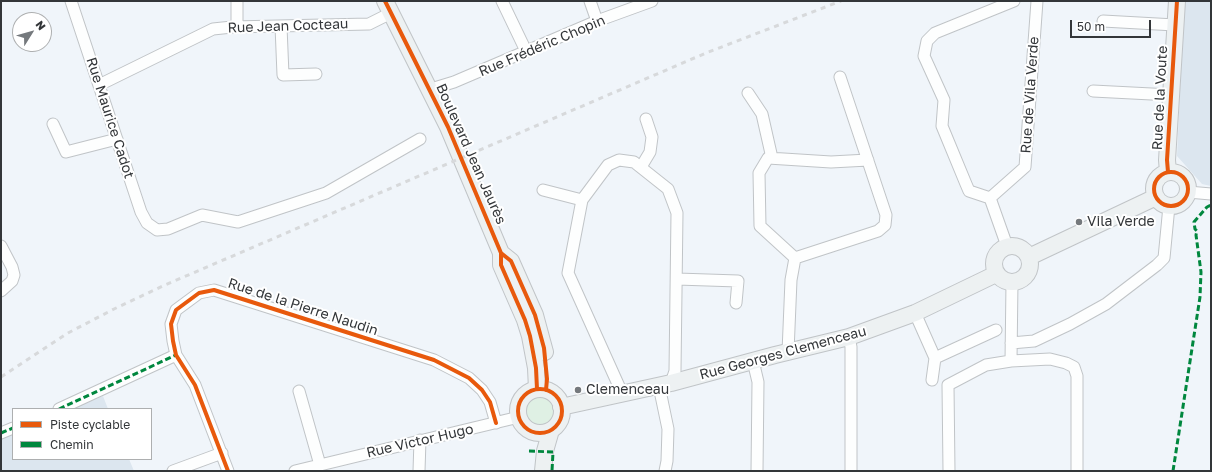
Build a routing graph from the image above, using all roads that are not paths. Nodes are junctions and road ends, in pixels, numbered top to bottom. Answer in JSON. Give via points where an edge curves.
{"nodes":[{"id":1,"x":71,"y":1,"type":"edge"},
{"id":2,"x":237,"y":1,"type":"edge"},
{"id":3,"x":502,"y":1,"type":"edge"},
{"id":4,"x":590,"y":1,"type":"edge"},
{"id":5,"x":652,"y":1,"type":"edge"},
{"id":6,"x":1014,"y":1,"type":"edge"},
{"id":7,"x":1037,"y":1,"type":"edge"},
{"id":8,"x":1176,"y":1,"type":"edge"},
{"id":9,"x":388,"y":7,"type":"edge"},
{"id":10,"x":597,"y":21,"type":"junction"},
{"id":11,"x":1103,"y":21,"type":"dead end"},
{"id":12,"x":281,"y":26,"type":"junction"},
{"id":13,"x":1175,"y":26,"type":"junction"},
{"id":14,"x":238,"y":27,"type":"junction"},
{"id":15,"x":526,"y":51,"type":"junction"},
{"id":16,"x":316,"y":74,"type":"dead end"},
{"id":17,"x":840,"y":77,"type":"dead end"},
{"id":18,"x":99,"y":85,"type":"junction"},
{"id":19,"x":431,"y":89,"type":"junction"},
{"id":20,"x":1093,"y":91,"type":"dead end"},
{"id":21,"x":748,"y":93,"type":"dead end"},
{"id":22,"x":1171,"y":95,"type":"junction"},
{"id":23,"x":646,"y":119,"type":"dead end"},
{"id":24,"x":53,"y":124,"type":"dead end"},
{"id":25,"x":117,"y":139,"type":"junction"},
{"id":26,"x":420,"y":139,"type":"dead end"},
{"id":27,"x":772,"y":158,"type":"junction"},
{"id":28,"x":868,"y":160,"type":"junction"},
{"id":29,"x":641,"y":167,"type":"junction"},
{"id":30,"x":1168,"y":172,"type":"junction"},
{"id":31,"x":543,"y":190,"type":"dead end"},
{"id":32,"x":1188,"y":192,"type":"junction"},
{"id":33,"x":1211,"y":194,"type":"edge"},
{"id":34,"x":1156,"y":197,"type":"junction"},
{"id":35,"x":990,"y":198,"type":"junction"},
{"id":36,"x":582,"y":200,"type":"junction"},
{"id":37,"x":1169,"y":206,"type":"junction"},
{"id":38,"x":1,"y":246,"type":"edge"},
{"id":39,"x":1007,"y":246,"type":"junction"},
{"id":40,"x":1029,"y":257,"type":"junction"},
{"id":41,"x":795,"y":258,"type":"junction"},
{"id":42,"x":996,"y":274,"type":"junction"},
{"id":43,"x":677,"y":279,"type":"junction"},
{"id":44,"x":1012,"y":282,"type":"junction"},
{"id":45,"x":1,"y":291,"type":"edge"},
{"id":46,"x":736,"y":304,"type":"dead end"},
{"id":47,"x":915,"y":313,"type":"junction"},
{"id":48,"x":996,"y":330,"type":"dead end"},
{"id":49,"x":849,"y":337,"type":"junction"},
{"id":50,"x":1011,"y":343,"type":"junction"},
{"id":51,"x":788,"y":352,"type":"junction"},
{"id":52,"x":176,"y":355,"type":"junction"},
{"id":53,"x":935,"y":358,"type":"junction"},
{"id":54,"x":1011,"y":360,"type":"junction"},
{"id":55,"x":753,"y":361,"type":"junction"},
{"id":56,"x":932,"y":380,"type":"dead end"},
{"id":57,"x":665,"y":385,"type":"junction"},
{"id":58,"x":541,"y":389,"type":"junction"},
{"id":59,"x":299,"y":391,"type":"dead end"},
{"id":60,"x":622,"y":393,"type":"junction"},
{"id":61,"x":561,"y":407,"type":"junction"},
{"id":62,"x":61,"y":408,"type":"edge"},
{"id":63,"x":519,"y":417,"type":"junction"},
{"id":64,"x":496,"y":424,"type":"junction"},
{"id":65,"x":12,"y":428,"type":"edge"},
{"id":66,"x":550,"y":430,"type":"junction"},
{"id":67,"x":532,"y":431,"type":"junction"},
{"id":68,"x":1,"y":433,"type":"edge"},
{"id":69,"x":420,"y":440,"type":"junction"},
{"id":70,"x":222,"y":453,"type":"junction"},
{"id":71,"x":320,"y":465,"type":"junction"},
{"id":72,"x":173,"y":471,"type":"edge"},
{"id":73,"x":228,"y":471,"type":"edge"},
{"id":74,"x":295,"y":471,"type":"edge"},
{"id":75,"x":419,"y":471,"type":"edge"},
{"id":76,"x":538,"y":471,"type":"edge"},
{"id":77,"x":543,"y":471,"type":"edge"},
{"id":78,"x":664,"y":471,"type":"edge"},
{"id":79,"x":757,"y":471,"type":"edge"},
{"id":80,"x":851,"y":471,"type":"edge"},
{"id":81,"x":948,"y":471,"type":"edge"},
{"id":82,"x":1077,"y":471,"type":"edge"}],
"edges":[{"from":1,"to":18,"type":"street","name":"Rue Maurice Cadot"},
{"from":2,"to":14,"type":"street"},
{"from":3,"to":15,"type":"street"},
{"from":4,"to":10,"type":"street"},
{"from":5,"to":10,"type":"street","name":"Rue Frédéric Chopin"},
{"from":6,"to":35,"type":"street","via":[[935,33],[927,41],[924,56],[944,100],[942,126],[969,191]]},
{"from":7,"to":35,"type":"street","name":"Rue de Vila Verde","via":[[1025,167]]},
{"from":8,"to":13,"type":"street","name":"Rue de la Voute"},
{"from":9,"to":12,"type":"street","name":"Rue Jean Cocteau","via":[[370,24]]},
{"from":9,"to":19,"type":"street","name":"Boulevard Jean Jaurès"},
{"from":10,"to":15,"type":"street","name":"Rue Frédéric Chopin"},
{"from":11,"to":13,"type":"street","name":"Rue de la Voute"},
{"from":12,"to":14,"type":"street","name":"Rue Jean Cocteau"},
{"from":12,"to":16,"type":"street","via":[[283,75]]},
{"from":13,"to":22,"type":"street","name":"Rue de la Voute"},
{"from":14,"to":18,"type":"street","name":"Rue Jean Cocteau","via":[[213,29]]},
{"from":15,"to":19,"type":"street","name":"Rue Frédéric Chopin","via":[[454,82]]},
{"from":17,"to":28,"type":"street"},
{"from":18,"to":25,"type":"street","name":"Rue Maurice Cadot"},
{"from":19,"to":58,"type":"street","name":"Boulevard Jean Jaurès","via":[[502,253],[501,265],[525,320]]},
{"from":20,"to":22,"type":"street","name":"Rue de la Voute"},
{"from":21,"to":27,"type":"street","via":[[762,114]]},
{"from":22,"to":30,"type":"street","name":"Rue de la Voute"},
{"from":23,"to":29,"type":"street","via":[[652,137],[650,152]]},
{"from":24,"to":25,"type":"street","via":[[66,152]]},
{"from":25,"to":26,"type":"street","name":"Rue Maurice Cadot","via":[[141,212],[147,223],[157,230],[168,229],[202,215],[238,222],[326,193]]},
{"from":27,"to":28,"type":"street","via":[[831,162]]},
{"from":27,"to":41,"type":"street","via":[[768,158],[759,173],[760,226]]},
{"from":28,"to":41,"type":"street","via":[[886,215],[885,225],[878,231]]},
{"from":29,"to":36,"type":"street","via":[[634,162],[619,160],[608,165]]},
{"from":29,"to":43,"type":"street","via":[[668,189],[673,198],[677,213]]},
{"from":30,"to":32,"type":"street","via":[[1183,177]]},
{"from":30,"to":34,"type":"street","via":[[1155,182]]},
{"from":31,"to":36,"type":"street"},
{"from":32,"to":33,"type":"street"},
{"from":32,"to":37,"type":"street","via":[[1183,202]]},
{"from":34,"to":37,"type":"street"},
{"from":34,"to":40,"type":"street"},
{"from":35,"to":39,"type":"street"},
{"from":36,"to":60,"type":"street","via":[[568,272]]},
{"from":37,"to":50,"type":"street","via":[[1164,258],[1157,266],[1106,304],[1070,324],[1034,341]]},
{"from":38,"to":45,"type":"street","via":[[14,275],[12,281]]},
{"from":39,"to":40,"type":"street","via":[[1022,248]]},
{"from":39,"to":42,"type":"street","via":[[996,253],[993,267]]},
{"from":40,"to":44,"type":"street","via":[[1030,266],[1024,278]]},
{"from":41,"to":51,"type":"street","via":[[791,280]]},
{"from":42,"to":44,"type":"street","via":[[1002,280]]},
{"from":42,"to":47,"type":"street","name":"Rue Georges Clemenceau"},
{"from":43,"to":46,"type":"street","via":[[738,281]]},
{"from":43,"to":57,"type":"street","via":[[675,371]]},
{"from":44,"to":50,"type":"street"},
{"from":47,"to":49,"type":"street","name":"Rue Georges Clemenceau"},
{"from":47,"to":53,"type":"street"},
{"from":48,"to":53,"type":"street"},
{"from":49,"to":51,"type":"street","name":"Rue Georges Clemenceau"},
{"from":49,"to":80,"type":"street"},
{"from":50,"to":54,"type":"street"},
{"from":51,"to":55,"type":"street","name":"Rue Georges Clemenceau"},
{"from":52,"to":62,"type":"street"},
{"from":52,"to":64,"type":"street","name":"Rue de la Pierre Naudin","via":[[171,324],[176,310],[199,293],[214,290],[434,360],[469,378],[482,390],[490,402]]},
{"from":52,"to":70,"type":"street","name":"Rue de la Pierre Naudin","via":[[195,385]]},
{"from":53,"to":56,"type":"street"},
{"from":54,"to":81,"type":"street","via":[[986,365],[948,385]]},
{"from":54,"to":82,"type":"street","via":[[1050,359],[1074,367],[1077,376]]},
{"from":55,"to":57,"type":"street","name":"Rue Georges Clemenceau"},
{"from":55,"to":79,"type":"street","via":[[758,382]]},
{"from":57,"to":60,"type":"street","name":"Rue Georges Clemenceau"},
{"from":57,"to":78,"type":"street","via":[[668,429],[667,461]]},
{"from":58,"to":61,"type":"street","via":[[553,394]]},
{"from":58,"to":63,"type":"street","via":[[528,392],[521,399]]},
{"from":59,"to":71,"type":"street"},
{"from":60,"to":61,"type":"street","name":"Rue Georges Clemenceau"},
{"from":61,"to":66,"type":"street","via":[[560,420]]},
{"from":63,"to":64,"type":"street","name":"Rue Victor Hugo"},
{"from":63,"to":67,"type":"street"},
{"from":64,"to":69,"type":"street","name":"Rue Victor Hugo"},
{"from":65,"to":68,"type":"street"},
{"from":66,"to":67,"type":"street"},
{"from":66,"to":77,"type":"street"},
{"from":67,"to":76,"type":"street"},
{"from":69,"to":71,"type":"street","name":"Rue Victor Hugo"},
{"from":69,"to":75,"type":"street"},
{"from":70,"to":72,"type":"street"},
{"from":70,"to":73,"type":"street","name":"Rue de la Pierre Naudin"},
{"from":71,"to":74,"type":"street","name":"Rue Victor Hugo"}]}
